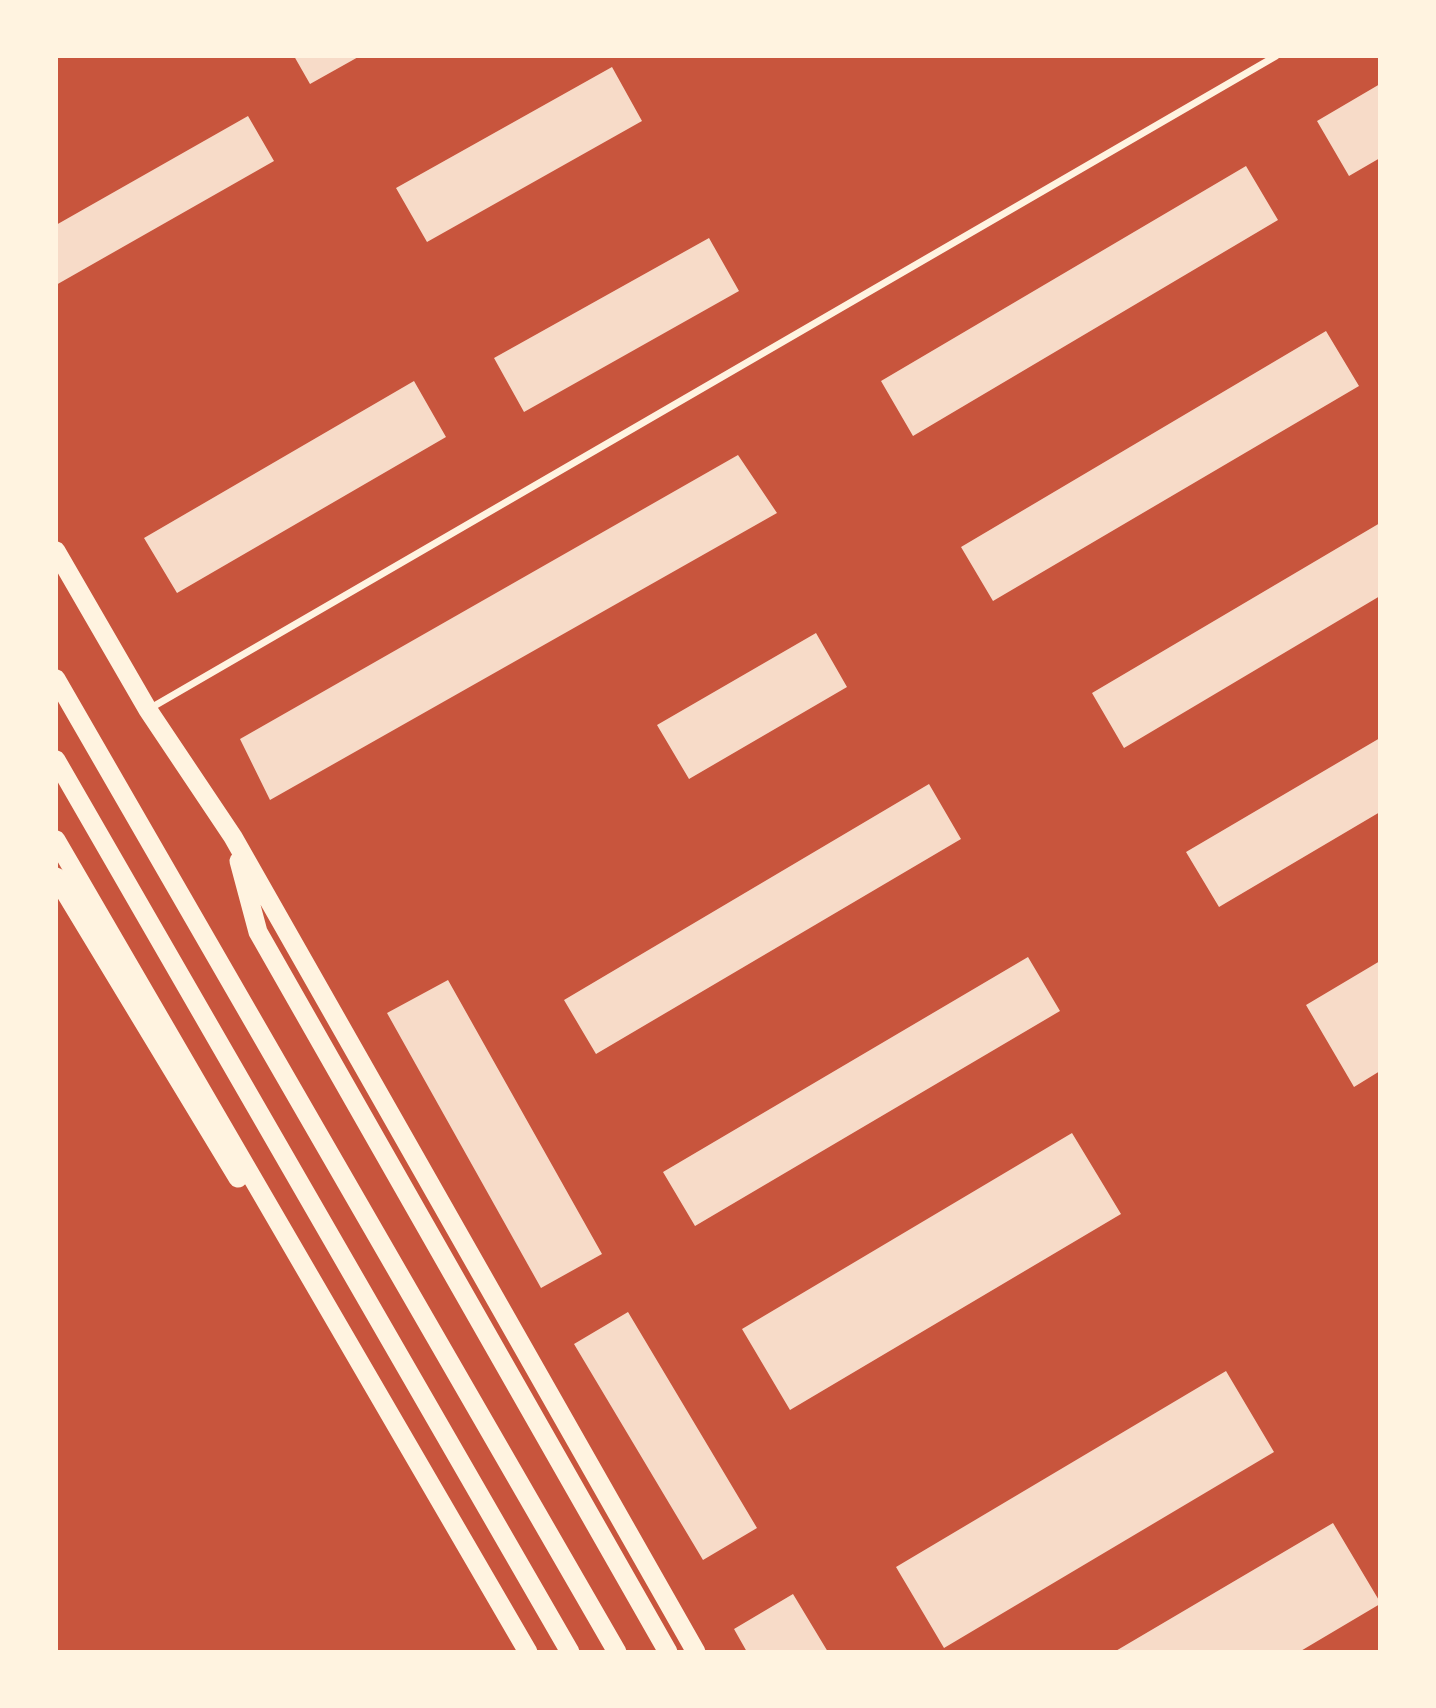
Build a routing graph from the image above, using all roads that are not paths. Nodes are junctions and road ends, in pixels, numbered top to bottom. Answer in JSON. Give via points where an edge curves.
{"nodes":[{"id":1,"x":1276,"y":56,"type":"edge"},
{"id":2,"x":56,"y":551,"type":"edge"},
{"id":3,"x":56,"y":679,"type":"edge"},
{"id":4,"x":148,"y":709,"type":"junction"},
{"id":5,"x":56,"y":760,"type":"edge"},
{"id":6,"x":233,"y":837,"type":"junction"},
{"id":7,"x":56,"y":840,"type":"edge"},
{"id":8,"x":56,"y":877,"type":"edge"},
{"id":9,"x":526,"y":1652,"type":"edge"},
{"id":10,"x":570,"y":1652,"type":"edge"},
{"id":11,"x":617,"y":1652,"type":"edge"},
{"id":12,"x":668,"y":1652,"type":"edge"},
{"id":13,"x":696,"y":1652,"type":"edge"}],
"edges":[{"from":1,"to":4,"type":"street"},
{"from":2,"to":4,"type":"highway"},
{"from":3,"to":11,"type":"highway"},
{"from":4,"to":6,"type":"highway"},
{"from":5,"to":10,"type":"highway"},
{"from":6,"to":12,"type":"highway","via":[[258,932]]},
{"from":6,"to":13,"type":"highway"},
{"from":7,"to":9,"type":"highway"},
{"from":8,"to":9,"type":"highway"}]}
